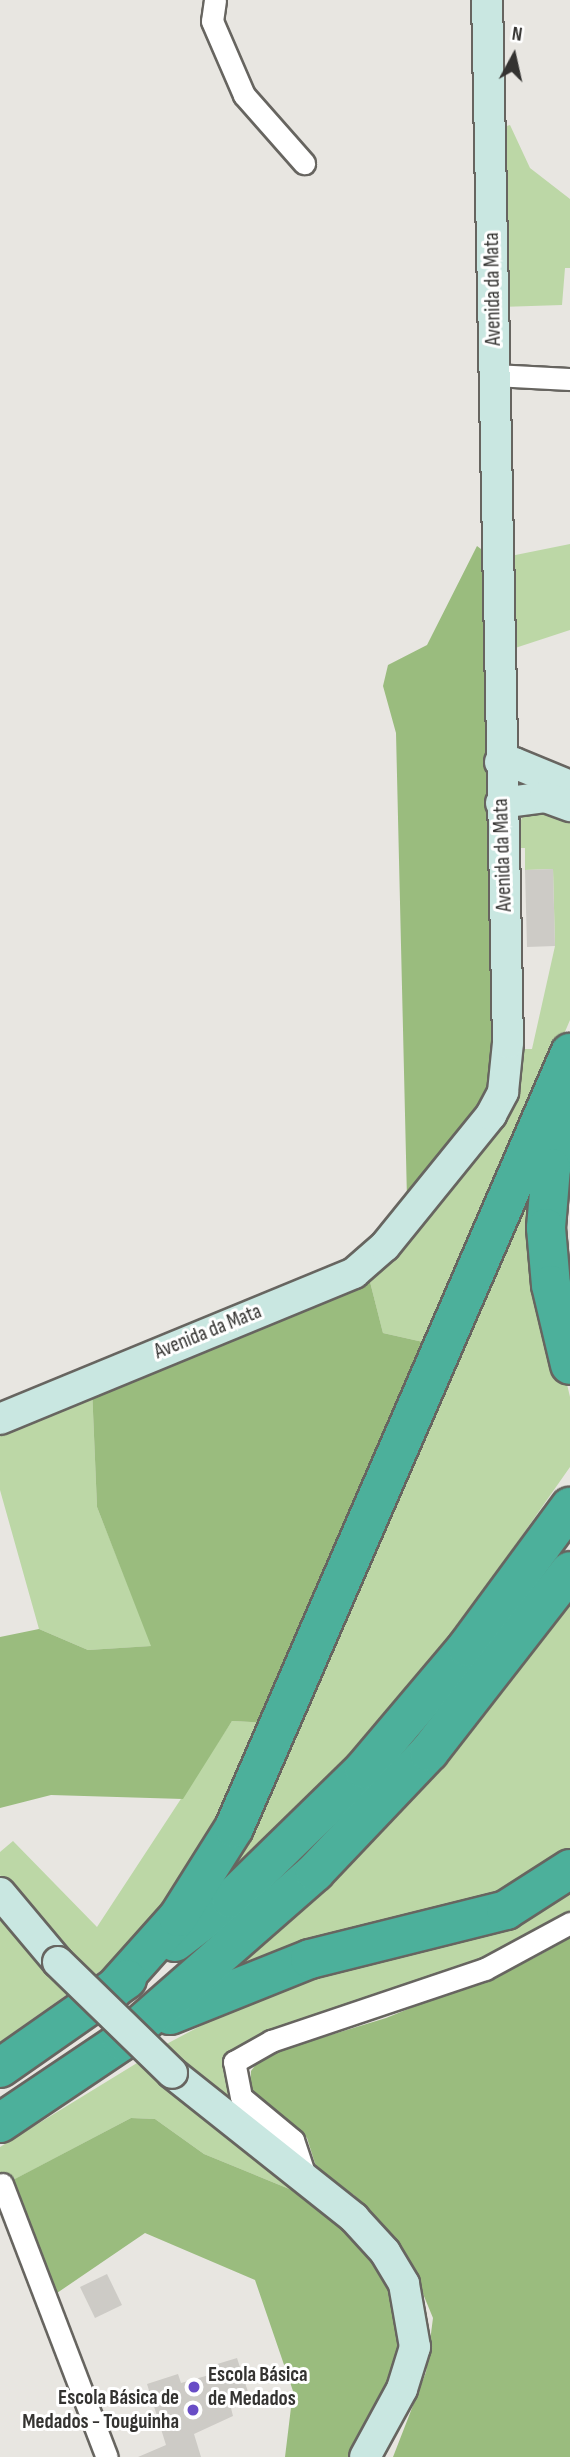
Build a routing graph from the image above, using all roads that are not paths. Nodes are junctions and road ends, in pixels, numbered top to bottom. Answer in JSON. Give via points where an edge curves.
{"nodes":[{"id":1,"x":215,"y":0,"type":"edge"},
{"id":2,"x":487,"y":0,"type":"edge"},
{"id":3,"x":304,"y":163,"type":"dead end"},
{"id":4,"x":495,"y":375,"type":"junction"},
{"id":5,"x":570,"y":379,"type":"edge"},
{"id":6,"x":500,"y":762,"type":"junction"},
{"id":7,"x":570,"y":786,"type":"edge"},
{"id":8,"x":501,"y":803,"type":"junction"},
{"id":9,"x":570,"y":806,"type":"edge"},
{"id":10,"x":570,"y":1053,"type":"edge"},
{"id":11,"x":570,"y":1103,"type":"edge"},
{"id":12,"x":570,"y":1365,"type":"edge"},
{"id":13,"x":0,"y":1419,"type":"edge"},
{"id":14,"x":570,"y":1507,"type":"edge"},
{"id":15,"x":570,"y":1571,"type":"edge"},
{"id":16,"x":570,"y":1869,"type":"edge"},
{"id":17,"x":0,"y":1893,"type":"edge"},
{"id":18,"x":570,"y":1923,"type":"edge"},
{"id":19,"x":112,"y":1991,"type":"junction"},
{"id":20,"x":122,"y":2041,"type":"junction"},
{"id":21,"x":0,"y":2068,"type":"edge"},
{"id":22,"x":0,"y":2123,"type":"edge"},
{"id":23,"x":2,"y":2184,"type":"dead end"},
{"id":24,"x":307,"y":2185,"type":"junction"},
{"id":25,"x":107,"y":2457,"type":"edge"},
{"id":26,"x":365,"y":2457,"type":"edge"}],
"edges":[{"from":1,"to":3,"type":"street","via":[[212,21],[244,95]]},
{"from":2,"to":4,"type":"street","name":"Avenida da Mata"},
{"from":4,"to":5,"type":"street"},
{"from":4,"to":6,"type":"street","name":"Avenida da Mata"},
{"from":6,"to":7,"type":"street","via":[[514,763]]},
{"from":6,"to":8,"type":"street","name":"Avenida da Mata"},
{"from":8,"to":9,"type":"street","via":[[545,797]]},
{"from":8,"to":13,"type":"street","name":"Avenida da Mata","via":[[508,1043],[503,1092],[492,1115],[384,1246],[354,1273]]},
{"from":10,"to":19,"type":"highway","via":[[234,1828],[178,1917]]},
{"from":11,"to":12,"type":"highway","via":[[551,1168],[546,1228],[551,1285]]},
{"from":14,"to":19,"type":"highway","via":[[467,1647],[364,1769],[231,1899]]},
{"from":15,"to":20,"type":"highway","via":[[429,1752],[356,1830],[217,1961]]},
{"from":16,"to":20,"type":"highway","via":[[506,1910],[282,1968],[189,2006]]},
{"from":17,"to":24,"type":"street","bridge":true,"via":[[58,1962],[172,2073]]},
{"from":18,"to":24,"type":"street","via":[[485,1969],[271,2040],[234,2062],[241,2097],[293,2140]]},
{"from":19,"to":21,"type":"highway"},
{"from":20,"to":22,"type":"highway"},
{"from":23,"to":25,"type":"street"},
{"from":24,"to":26,"type":"street","via":[[354,2218],[385,2252],[404,2284],[413,2313],[415,2347],[402,2389]]}]}
